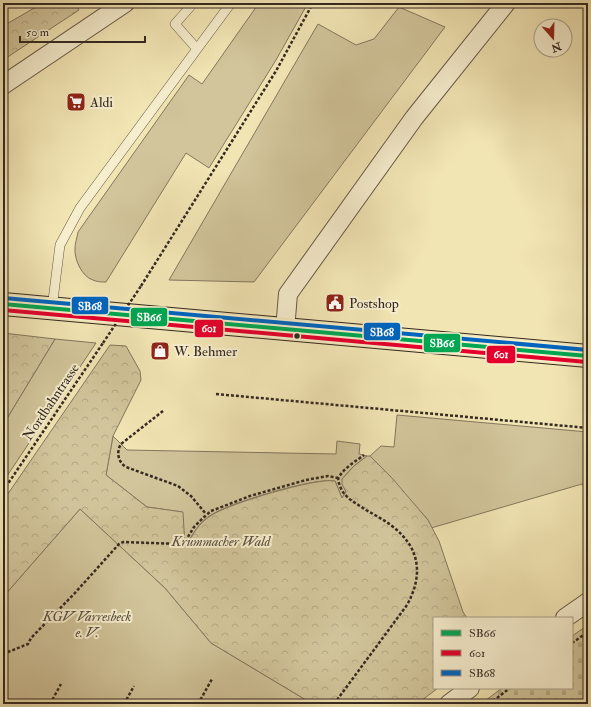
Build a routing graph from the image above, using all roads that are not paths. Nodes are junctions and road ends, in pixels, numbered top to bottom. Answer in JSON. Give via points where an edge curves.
{"nodes":[{"id":1,"x":125,"y":3,"type":"edge"},
{"id":2,"x":231,"y":3,"type":"edge"},
{"id":3,"x":506,"y":3,"type":"edge"},
{"id":4,"x":190,"y":4,"type":"edge"},
{"id":5,"x":197,"y":49,"type":"junction"},
{"id":6,"x":3,"y":85,"type":"edge"},
{"id":7,"x":5,"y":308,"type":"edge"},
{"id":8,"x":52,"y":308,"type":"junction"},
{"id":9,"x":285,"y":330,"type":"junction"},
{"id":10,"x":588,"y":356,"type":"edge"},
{"id":11,"x":588,"y":602,"type":"edge"},
{"id":12,"x":566,"y":617,"type":"edge"},
{"id":13,"x":469,"y":689,"type":"edge"},
{"id":14,"x":449,"y":704,"type":"edge"}],
"edges":[{"from":1,"to":6,"type":"street"},
{"from":2,"to":5,"type":"lane"},
{"from":3,"to":9,"type":"street","via":[[414,118],[288,294]]},
{"from":4,"to":5,"type":"lane","via":[[175,24]]},
{"from":5,"to":8,"type":"lane","via":[[80,208],[60,245]]},
{"from":7,"to":8,"type":"main road"},
{"from":8,"to":9,"type":"main road"},
{"from":9,"to":10,"type":"main road"},
{"from":11,"to":12,"type":"street"},
{"from":13,"to":14,"type":"street"}]}
